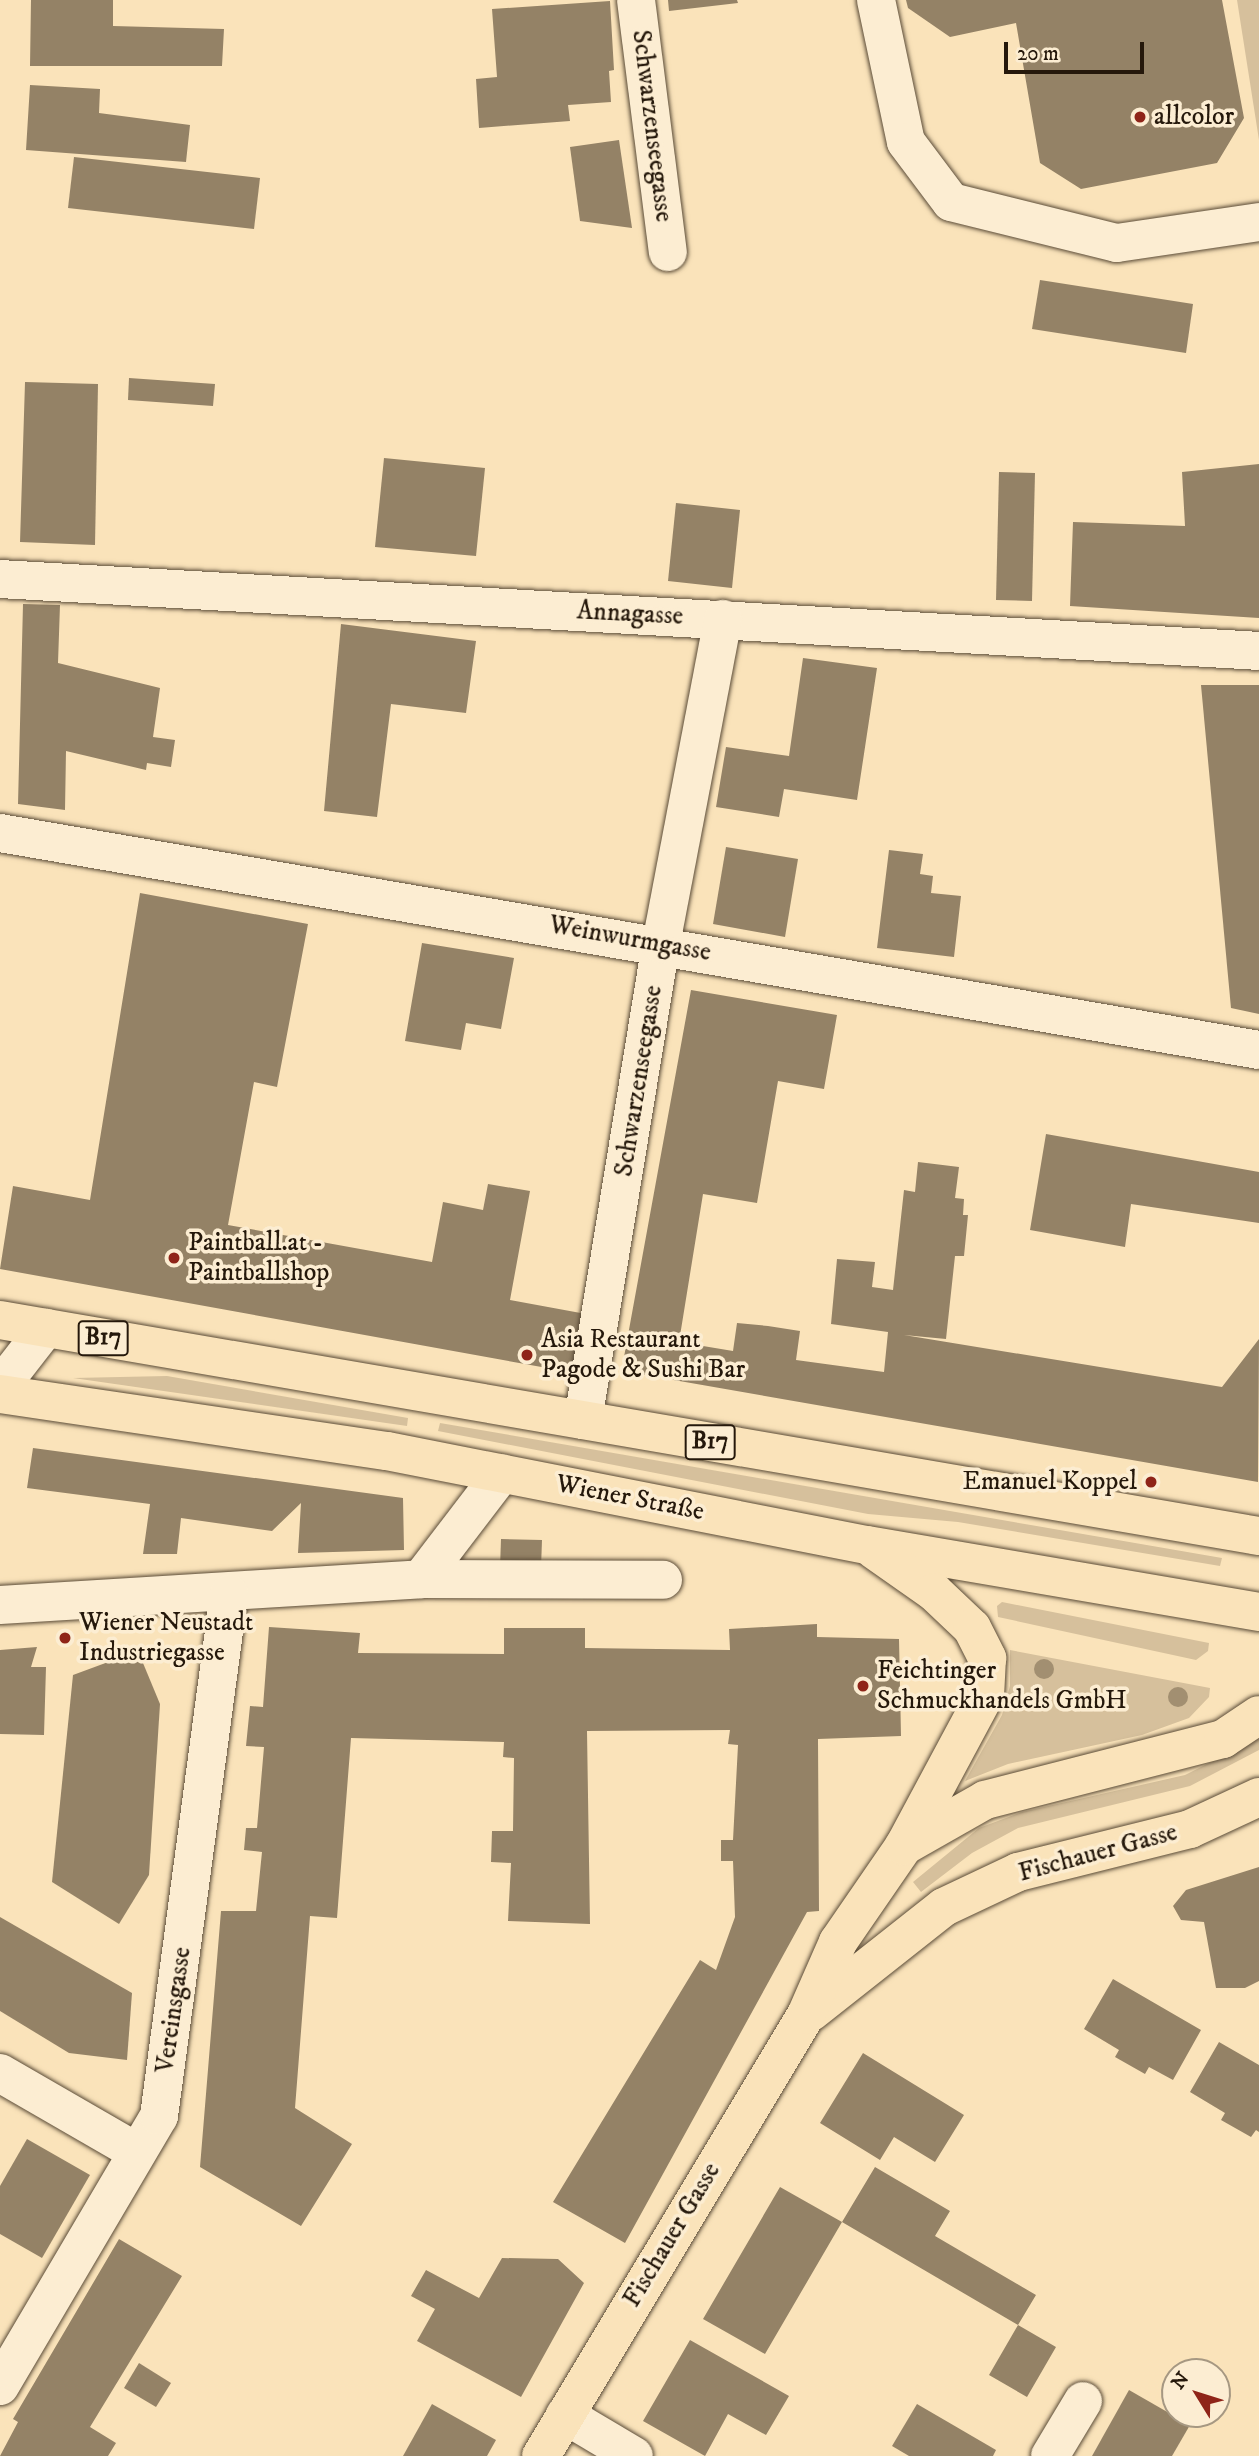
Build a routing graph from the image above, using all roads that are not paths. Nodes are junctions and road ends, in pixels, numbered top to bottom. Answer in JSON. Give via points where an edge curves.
{"nodes":[{"id":1,"x":636,"y":0,"type":"edge"},
{"id":2,"x":876,"y":0,"type":"edge"},
{"id":3,"x":1259,"y":222,"type":"edge"},
{"id":4,"x":667,"y":252,"type":"dead end"},
{"id":5,"x":0,"y":579,"type":"edge"},
{"id":6,"x":723,"y":619,"type":"junction"},
{"id":7,"x":1259,"y":651,"type":"edge"},
{"id":8,"x":0,"y":833,"type":"edge"},
{"id":9,"x":661,"y":944,"type":"junction"},
{"id":10,"x":1259,"y":1050,"type":"edge"},
{"id":11,"x":0,"y":1320,"type":"edge"},
{"id":12,"x":46,"y":1328,"type":"junction"},
{"id":13,"x":0,"y":1387,"type":"edge"},
{"id":14,"x":0,"y":1394,"type":"edge"},
{"id":15,"x":583,"y":1420,"type":"junction"},
{"id":16,"x":502,"y":1473,"type":"junction"},
{"id":17,"x":1259,"y":1536,"type":"edge"},
{"id":18,"x":867,"y":1545,"type":"junction"},
{"id":19,"x":421,"y":1579,"type":"junction"},
{"id":20,"x":663,"y":1580,"type":"dead end"},
{"id":21,"x":229,"y":1594,"type":"junction"},
{"id":22,"x":0,"y":1605,"type":"edge"},
{"id":23,"x":1259,"y":1612,"type":"edge"},
{"id":24,"x":1259,"y":1715,"type":"edge"},
{"id":25,"x":1259,"y":1797,"type":"edge"},
{"id":26,"x":904,"y":1846,"type":"junction"},
{"id":27,"x":806,"y":2015,"type":"junction"},
{"id":28,"x":0,"y":2073,"type":"edge"},
{"id":29,"x":137,"y":2152,"type":"junction"},
{"id":30,"x":0,"y":2386,"type":"edge"},
{"id":31,"x":1083,"y":2402,"type":"dead end"},
{"id":32,"x":565,"y":2415,"type":"junction"},
{"id":33,"x":541,"y":2456,"type":"edge"},
{"id":34,"x":634,"y":2456,"type":"edge"},
{"id":35,"x":1050,"y":2456,"type":"edge"}],
"edges":[{"from":1,"to":4,"type":"street","name":"Schwarzenseegasse"},
{"from":2,"to":3,"type":"street","via":[[906,142],[951,202],[1117,243]]},
{"from":5,"to":6,"type":"street","name":"Annagasse"},
{"from":6,"to":7,"type":"street","name":"Annagasse"},
{"from":6,"to":9,"type":"street","name":"Schwarzenseegasse"},
{"from":8,"to":9,"type":"street","name":"Weinwurmgasse"},
{"from":9,"to":10,"type":"street","name":"Weinwurmgasse"},
{"from":9,"to":15,"type":"street","name":"Schwarzenseegasse"},
{"from":11,"to":12,"type":"main road","number":"B17"},
{"from":12,"to":13,"type":"street"},
{"from":12,"to":15,"type":"main road","number":"B17"},
{"from":14,"to":16,"type":"main road","name":"Wiener Straße"},
{"from":15,"to":17,"type":"main road","number":"B17"},
{"from":16,"to":18,"type":"main road","name":"Wiener Straße"},
{"from":16,"to":19,"type":"street"},
{"from":18,"to":23,"type":"main road","name":"Wiener Straße"},
{"from":18,"to":26,"type":"main road","name":"Fischauer Gasse","via":[[934,1592],[972,1628],[987,1658],[985,1695]]},
{"from":19,"to":20,"type":"street"},
{"from":19,"to":21,"type":"street"},
{"from":21,"to":22,"type":"street"},
{"from":21,"to":29,"type":"street","name":"Vereinsgasse","via":[[159,2116]]},
{"from":24,"to":26,"type":"main road","name":"Fischauer Gasse","via":[[1223,1739],[985,1800]]},
{"from":25,"to":27,"type":"main road","name":"Fischauer Gasse","via":[[1189,1829],[1018,1872],[944,1907]]},
{"from":26,"to":27,"type":"main road","name":"Fischauer Gasse","via":[[838,1942]]},
{"from":27,"to":32,"type":"main road","name":"Fischauer Gasse"},
{"from":28,"to":29,"type":"street"},
{"from":29,"to":30,"type":"street","name":"Vereinsgasse"},
{"from":31,"to":35,"type":"street"},
{"from":32,"to":33,"type":"main road","name":"Fischauer Gasse"},
{"from":32,"to":34,"type":"street"}]}
